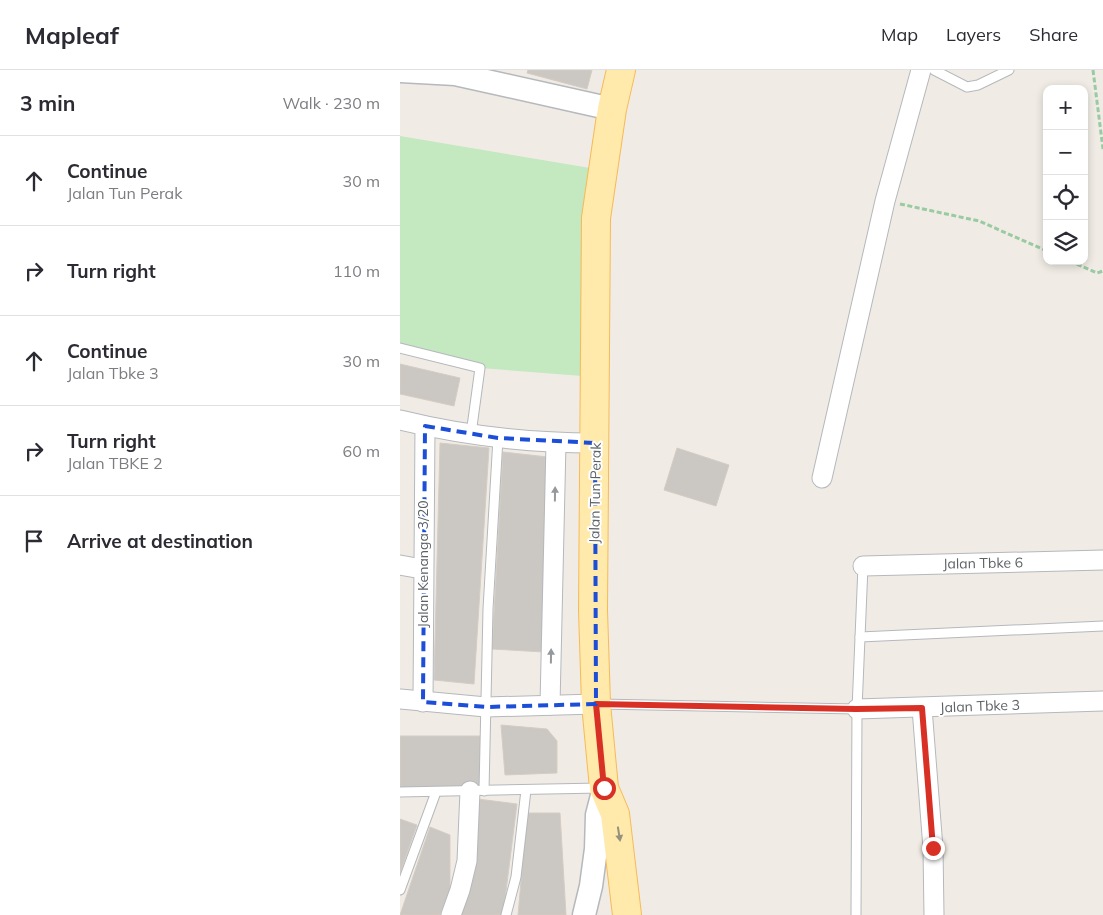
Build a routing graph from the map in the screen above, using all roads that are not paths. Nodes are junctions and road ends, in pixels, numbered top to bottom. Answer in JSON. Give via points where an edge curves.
{"nodes":[{"id":1,"x":621,"y":70,"type":"edge"},
{"id":2,"x":921,"y":70,"type":"edge"},
{"id":3,"x":934,"y":70,"type":"edge"},
{"id":4,"x":1009,"y":70,"type":"edge"},
{"id":5,"x":400,"y":71,"type":"edge"},
{"id":6,"x":455,"y":72,"type":"edge"},
{"id":7,"x":612,"y":109,"type":"junction"},
{"id":8,"x":400,"y":348,"type":"edge"},
{"id":9,"x":400,"y":420,"type":"edge"},
{"id":10,"x":425,"y":426,"type":"junction"},
{"id":11,"x":471,"y":435,"type":"junction"},
{"id":12,"x":498,"y":438,"type":"junction"},
{"id":13,"x":556,"y":443,"type":"junction"},
{"id":14,"x":595,"y":443,"type":"junction"},
{"id":15,"x":822,"y":478,"type":"dead end"},
{"id":16,"x":1103,"y":560,"type":"edge"},
{"id":17,"x":400,"y":565,"type":"edge"},
{"id":18,"x":863,"y":566,"type":"joint"},
{"id":19,"x":422,"y":569,"type":"junction"},
{"id":20,"x":1103,"y":626,"type":"edge"},
{"id":21,"x":860,"y":636,"type":"junction"},
{"id":22,"x":400,"y":699,"type":"edge"},
{"id":23,"x":423,"y":702,"type":"junction"},
{"id":24,"x":1103,"y":702,"type":"edge"},
{"id":25,"x":596,"y":704,"type":"junction"},
{"id":26,"x":550,"y":705,"type":"junction"},
{"id":27,"x":486,"y":707,"type":"junction"},
{"id":28,"x":922,"y":708,"type":"junction"},
{"id":29,"x":856,"y":709,"type":"junction"},
{"id":30,"x":604,"y":788,"type":"junction"},
{"id":31,"x":526,"y":790,"type":"junction"},
{"id":32,"x":477,"y":791,"type":"junction"},
{"id":33,"x":400,"y":792,"type":"edge"},
{"id":34,"x":436,"y":792,"type":"junction"},
{"id":35,"x":400,"y":890,"type":"edge"},
{"id":36,"x":630,"y":914,"type":"edge"},
{"id":37,"x":451,"y":915,"type":"edge"},
{"id":38,"x":506,"y":915,"type":"edge"},
{"id":39,"x":584,"y":915,"type":"edge"},
{"id":40,"x":856,"y":915,"type":"edge"},
{"id":41,"x":934,"y":915,"type":"edge"}],
"edges":[{"from":1,"to":7,"type":"main road","name":"Jalan Tun Perak"},
{"from":2,"to":15,"type":"street","via":[[885,201]]},
{"from":3,"to":4,"type":"lane","via":[[967,87]]},
{"from":5,"to":6,"type":"street"},
{"from":6,"to":7,"type":"street"},
{"from":7,"to":14,"type":"main road","name":"Jalan Tun Perak","via":[[596,218]]},
{"from":8,"to":11,"type":"lane","via":[[480,368]]},
{"from":9,"to":10,"type":"street"},
{"from":10,"to":11,"type":"street"},
{"from":10,"to":19,"type":"street","name":"Jalan Kenanga 3/20"},
{"from":11,"to":12,"type":"street"},
{"from":12,"to":13,"type":"street"},
{"from":12,"to":27,"type":"lane"},
{"from":13,"to":14,"type":"street"},
{"from":26,"to":13,"type":"street","one_way":true},
{"from":14,"to":25,"type":"main road","name":"Jalan Tun Perak","via":[[593,610]]},
{"from":16,"to":18,"type":"street","name":"Jalan Tbke 6"},
{"from":17,"to":19,"type":"street"},
{"from":18,"to":21,"type":"lane"},
{"from":19,"to":23,"type":"street","name":"Jalan Kenanga 3/20"},
{"from":20,"to":21,"type":"lane"},
{"from":21,"to":29,"type":"lane"},
{"from":22,"to":23,"type":"street"},
{"from":23,"to":27,"type":"street"},
{"from":24,"to":28,"type":"street","name":"Jalan Tbke 3"},
{"from":25,"to":26,"type":"street"},
{"from":25,"to":29,"type":"lane"},
{"from":25,"to":30,"type":"main road","name":"Jalan Tun Perak"},
{"from":26,"to":27,"type":"street"},
{"from":27,"to":32,"type":"lane"},
{"from":28,"to":29,"type":"street","name":"Jalan Tbke 3"},
{"from":28,"to":41,"type":"street","via":[[933,848]]},
{"from":29,"to":40,"type":"lane"},
{"from":30,"to":31,"type":"lane"},
{"from":30,"to":36,"type":"main road","name":"Jalan Tun Perak","one_way":true,"via":[[616,814]]},
{"from":30,"to":39,"type":"street","via":[[597,815],[596,849]]},
{"from":31,"to":32,"type":"lane"},
{"from":31,"to":38,"type":"lane","via":[[516,877]]},
{"from":32,"to":34,"type":"lane"},
{"from":32,"to":37,"type":"street","via":[[467,861]]},
{"from":33,"to":34,"type":"lane"},
{"from":34,"to":35,"type":"lane"}]}
